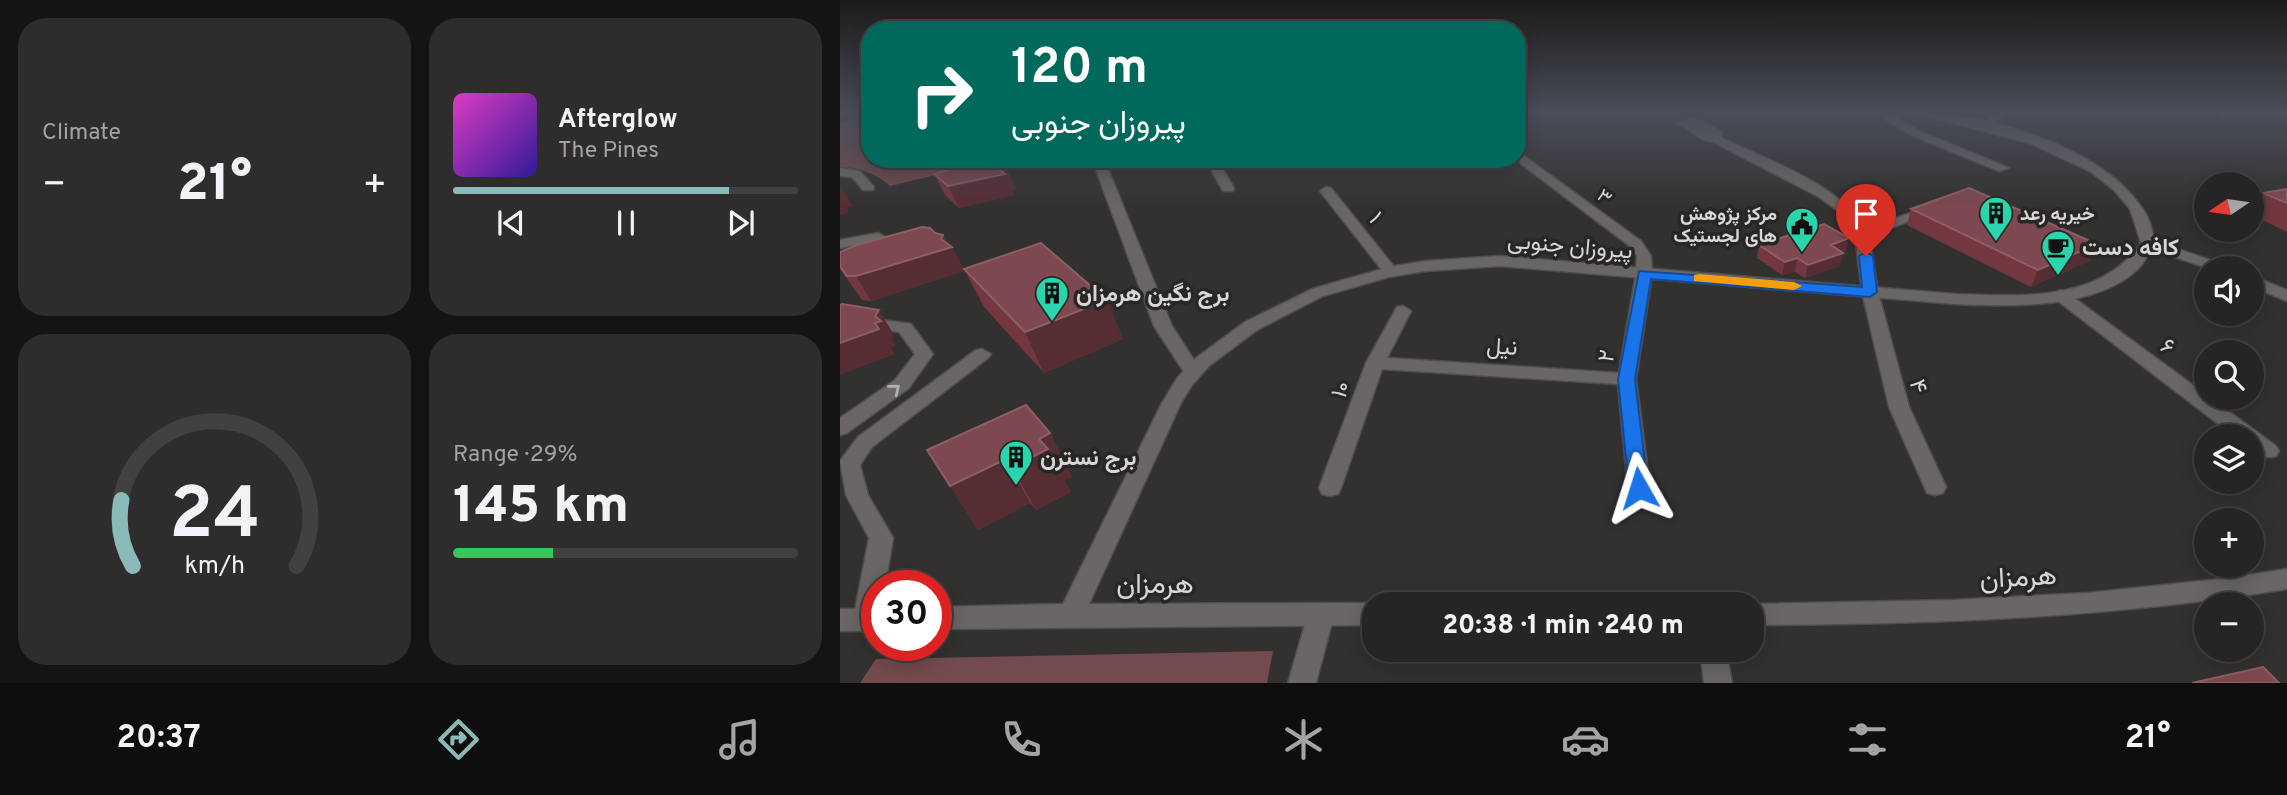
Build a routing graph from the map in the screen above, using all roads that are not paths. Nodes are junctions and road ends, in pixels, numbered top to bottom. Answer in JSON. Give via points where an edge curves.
{"nodes":[{"id":1,"x":1726,"y":144,"type":"edge"},
{"id":2,"x":1942,"y":144,"type":"edge"},
{"id":3,"x":2038,"y":144,"type":"edge"},
{"id":4,"x":1526,"y":162,"type":"edge"},
{"id":5,"x":1102,"y":168,"type":"edge"},
{"id":6,"x":1217,"y":168,"type":"edge"},
{"id":7,"x":2003,"y":168,"type":"dead end"},
{"id":8,"x":840,"y":172,"type":"edge"},
{"id":9,"x":868,"y":187,"type":"dead end"},
{"id":10,"x":1228,"y":188,"type":"dead end"},
{"id":11,"x":1326,"y":191,"type":"dead end"},
{"id":12,"x":1945,"y":205,"type":"edge"},
{"id":13,"x":1862,"y":234,"type":"junction"},
{"id":14,"x":878,"y":237,"type":"edge"},
{"id":15,"x":2148,"y":243,"type":"junction"},
{"id":16,"x":840,"y":244,"type":"edge"},
{"id":17,"x":2194,"y":259,"type":"edge"},
{"id":18,"x":1390,"y":271,"type":"junction"},
{"id":19,"x":1644,"y":274,"type":"junction"},
{"id":20,"x":2264,"y":286,"type":"edge"},
{"id":21,"x":1870,"y":292,"type":"junction"},
{"id":22,"x":2060,"y":295,"type":"junction"},
{"id":23,"x":2287,"y":296,"type":"edge"},
{"id":24,"x":1404,"y":311,"type":"dead end"},
{"id":25,"x":840,"y":326,"type":"edge"},
{"id":26,"x":982,"y":354,"type":"dead end"},
{"id":27,"x":1375,"y":363,"type":"junction"},
{"id":28,"x":1192,"y":372,"type":"junction"},
{"id":29,"x":1626,"y":379,"type":"junction"},
{"id":30,"x":2232,"y":424,"type":"edge"},
{"id":31,"x":840,"y":428,"type":"edge"},
{"id":32,"x":1330,"y":488,"type":"dead end"},
{"id":33,"x":1639,"y":488,"type":"dead end"},
{"id":34,"x":1935,"y":488,"type":"dead end"},
{"id":35,"x":877,"y":570,"type":"edge"},
{"id":36,"x":2287,"y":579,"type":"edge"},
{"id":37,"x":1321,"y":614,"type":"junction"},
{"id":38,"x":1362,"y":614,"type":"edge"},
{"id":39,"x":1764,"y":614,"type":"edge"},
{"id":40,"x":1072,"y":615,"type":"junction"},
{"id":41,"x":952,"y":618,"type":"edge"},
{"id":42,"x":840,"y":620,"type":"edge"},
{"id":43,"x":861,"y":620,"type":"edge"},
{"id":44,"x":1715,"y":662,"type":"edge"},
{"id":45,"x":1302,"y":683,"type":"edge"},
{"id":46,"x":1718,"y":683,"type":"edge"}],
"edges":[{"from":1,"to":13,"type":"street","via":[[1824,194],[1850,214]]},
{"from":2,"to":7,"type":"street"},
{"from":3,"to":15,"type":"street","via":[[2100,173],[2135,205]]},
{"from":4,"to":19,"type":"street","name":"۳","via":[[1636,244],[1644,256]]},
{"from":5,"to":28,"type":"street","via":[[1163,326]]},
{"from":6,"to":10,"type":"street"},
{"from":8,"to":9,"type":"street","via":[[856,174]]},
{"from":11,"to":18,"type":"street","name":"۱"},
{"from":12,"to":13,"type":"street"},
{"from":13,"to":21,"type":"street","name":"۴"},
{"from":14,"to":16,"type":"street"},
{"from":15,"to":17,"type":"street"},
{"from":15,"to":22,"type":"street","name":"پیروزان جنوبی","via":[[2131,267],[2111,279]]},
{"from":18,"to":19,"type":"street","name":"پیروزان جنوبی","via":[[1450,261],[1500,261]]},
{"from":18,"to":28,"type":"street","name":"پیروزان جنوبی","via":[[1294,302],[1245,328]]},
{"from":19,"to":21,"type":"street","name":"پیروزان جنوبی"},
{"from":19,"to":29,"type":"street","name":"۲"},
{"from":20,"to":23,"type":"street"},
{"from":21,"to":22,"type":"street","name":"پیروزان جنوبی","via":[[2000,301]]},
{"from":21,"to":34,"type":"street","name":"۴","via":[[1899,407]]},
{"from":22,"to":30,"type":"street","name":"۶"},
{"from":24,"to":27,"type":"street","name":"۱۰"},
{"from":31,"to":25,"type":"street","one_way":true,"via":[[902,384],[924,354],[905,328],[854,321]]},
{"from":26,"to":35,"type":"street","via":[[865,442],[849,464],[858,495],[881,538]]},
{"from":27,"to":29,"type":"street","name":"نیل"},
{"from":27,"to":32,"type":"street","name":"۱۰"},
{"from":28,"to":40,"type":"street","name":"پیروزان جنوبی","via":[[1164,419]]},
{"from":29,"to":33,"type":"street","name":"۲"},
{"from":36,"to":39,"type":"street","name":"هرمزان","via":[[2089,603],[1903,614]]},
{"from":37,"to":38,"type":"street","name":"هرمزان"},
{"from":37,"to":40,"type":"street","name":"هرمزان"},
{"from":37,"to":45,"type":"street"},
{"from":40,"to":41,"type":"street","name":"هرمزان"},
{"from":42,"to":43,"type":"street"},
{"from":44,"to":46,"type":"street"}]}
